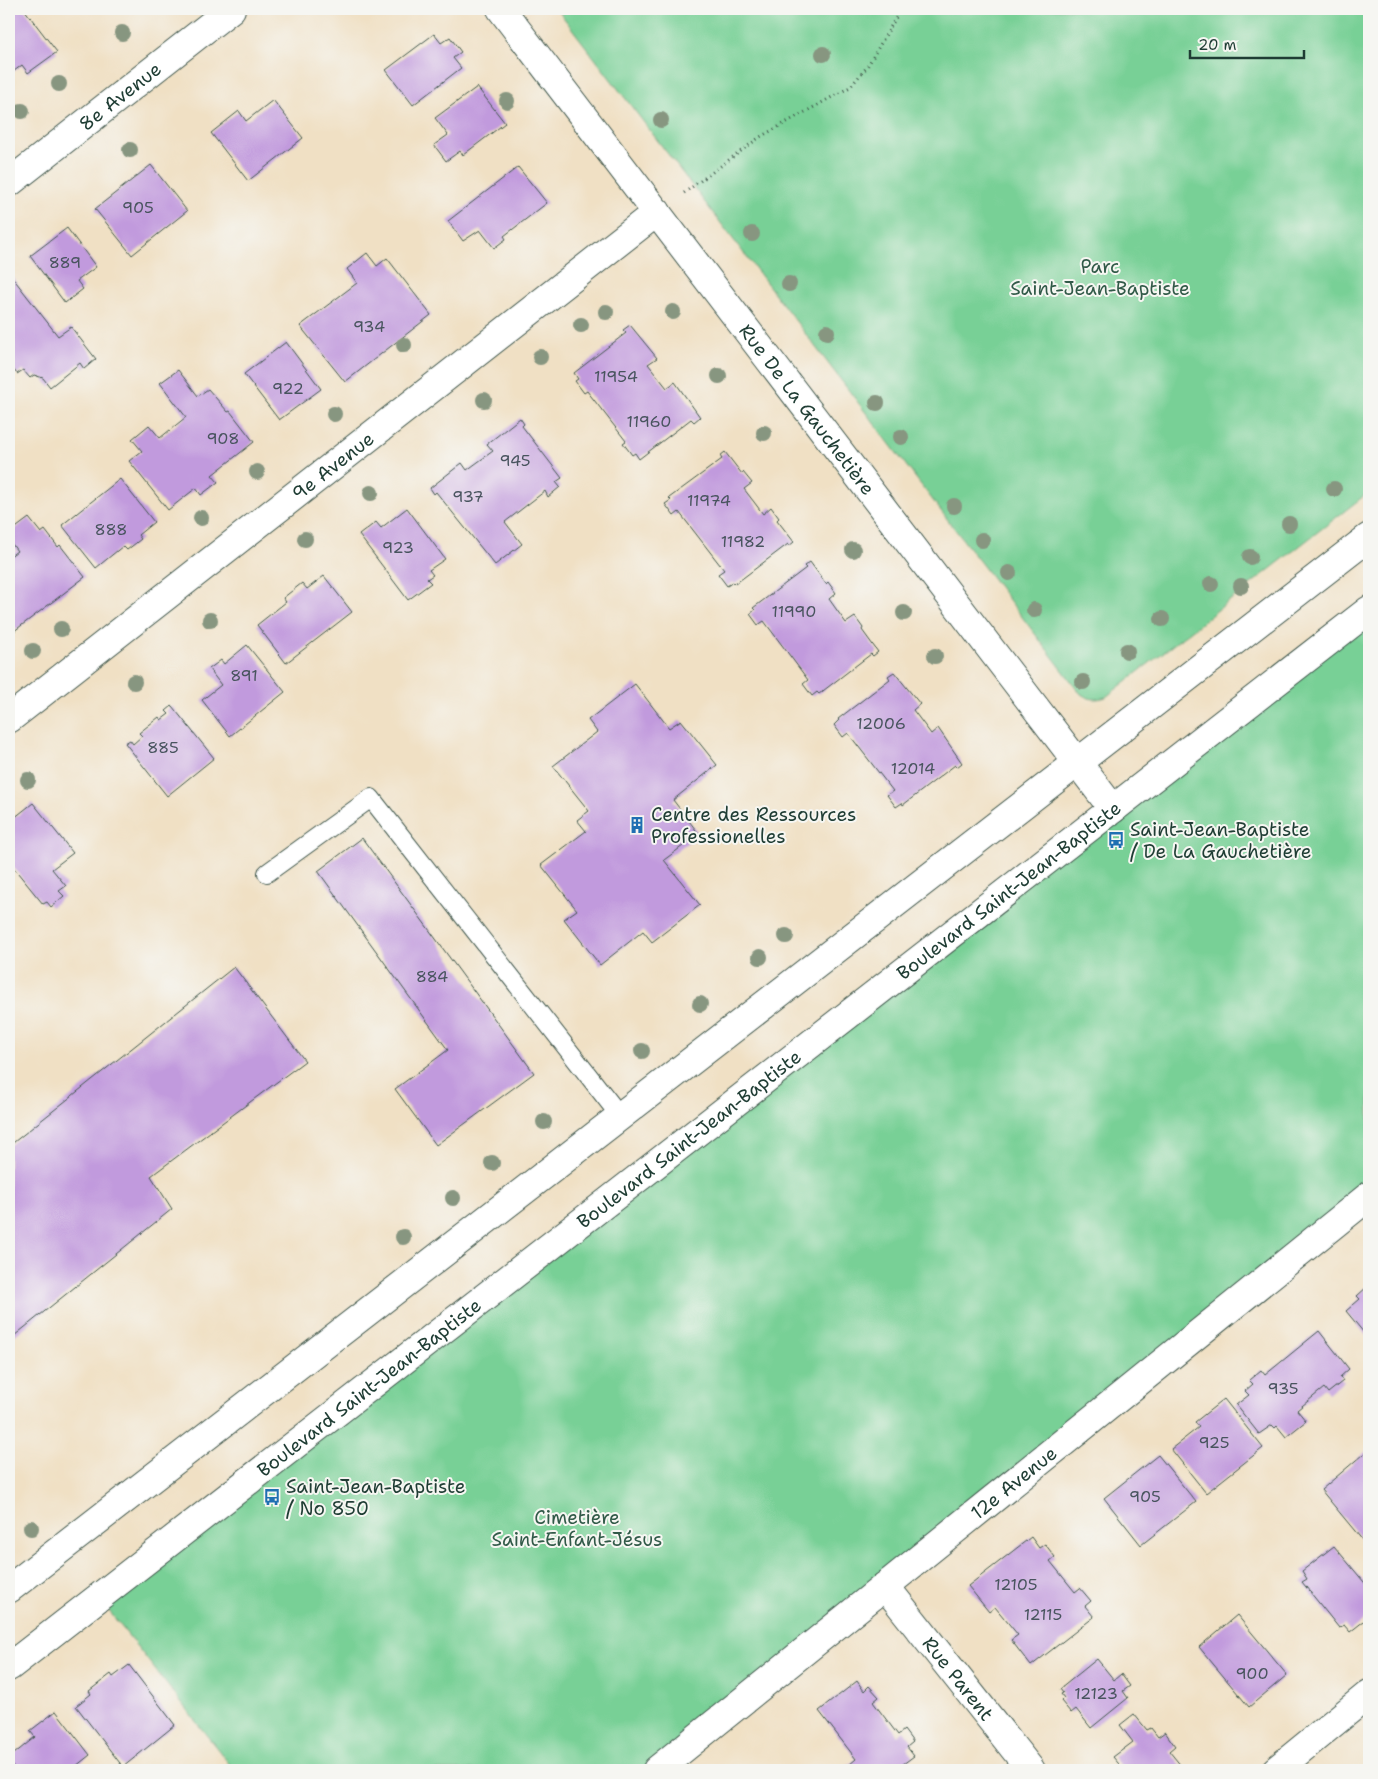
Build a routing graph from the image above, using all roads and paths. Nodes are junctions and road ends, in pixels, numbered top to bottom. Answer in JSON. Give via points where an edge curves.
{"nodes":[{"id":1,"x":230,"y":9,"type":"edge"},
{"id":2,"x":501,"y":9,"type":"edge"},
{"id":3,"x":901,"y":9,"type":"edge"},
{"id":4,"x":9,"y":183,"type":"edge"},
{"id":5,"x":657,"y":212,"type":"junction"},
{"id":6,"x":1369,"y":537,"type":"edge"},
{"id":7,"x":1369,"y":610,"type":"edge"},
{"id":8,"x":9,"y":719,"type":"edge"},
{"id":9,"x":1077,"y":762,"type":"junction"},
{"id":10,"x":1113,"y":809,"type":"junction"},
{"id":11,"x":267,"y":873,"type":"dead end"},
{"id":12,"x":620,"y":1116,"type":"junction"},
{"id":13,"x":1369,"y":1196,"type":"edge"},
{"id":14,"x":885,"y":1586,"type":"junction"},
{"id":15,"x":9,"y":1589,"type":"edge"},
{"id":16,"x":9,"y":1667,"type":"edge"},
{"id":17,"x":1369,"y":1694,"type":"edge"},
{"id":18,"x":658,"y":1770,"type":"edge"},
{"id":19,"x":1031,"y":1770,"type":"edge"},
{"id":20,"x":1276,"y":1770,"type":"edge"}],
"edges":[{"from":1,"to":4,"type":"main road","name":"8e Avenue"},
{"from":2,"to":5,"type":"main road","name":"Rue De La Gauchetière"},
{"from":3,"to":5,"type":"path","via":[[867,67],[850,87],[760,138]]},
{"from":5,"to":8,"type":"main road","name":"9e Avenue"},
{"from":5,"to":9,"type":"main road","name":"Rue De La Gauchetière"},
{"from":6,"to":9,"type":"main road"},
{"from":7,"to":10,"type":"main road","name":"Boulevard Saint-Jean-Baptiste"},
{"from":9,"to":10,"type":"main road","name":"Rue De La Gauchetière"},
{"from":9,"to":12,"type":"main road"},
{"from":10,"to":16,"type":"main road","name":"Boulevard Saint-Jean-Baptiste"},
{"from":11,"to":12,"type":"lane","via":[[371,798]]},
{"from":12,"to":15,"type":"main road"},
{"from":13,"to":14,"type":"main road","name":"12e Avenue"},
{"from":14,"to":18,"type":"main road","name":"12e Avenue"},
{"from":14,"to":19,"type":"main road","name":"Rue Parent"},
{"from":17,"to":20,"type":"main road"}]}
